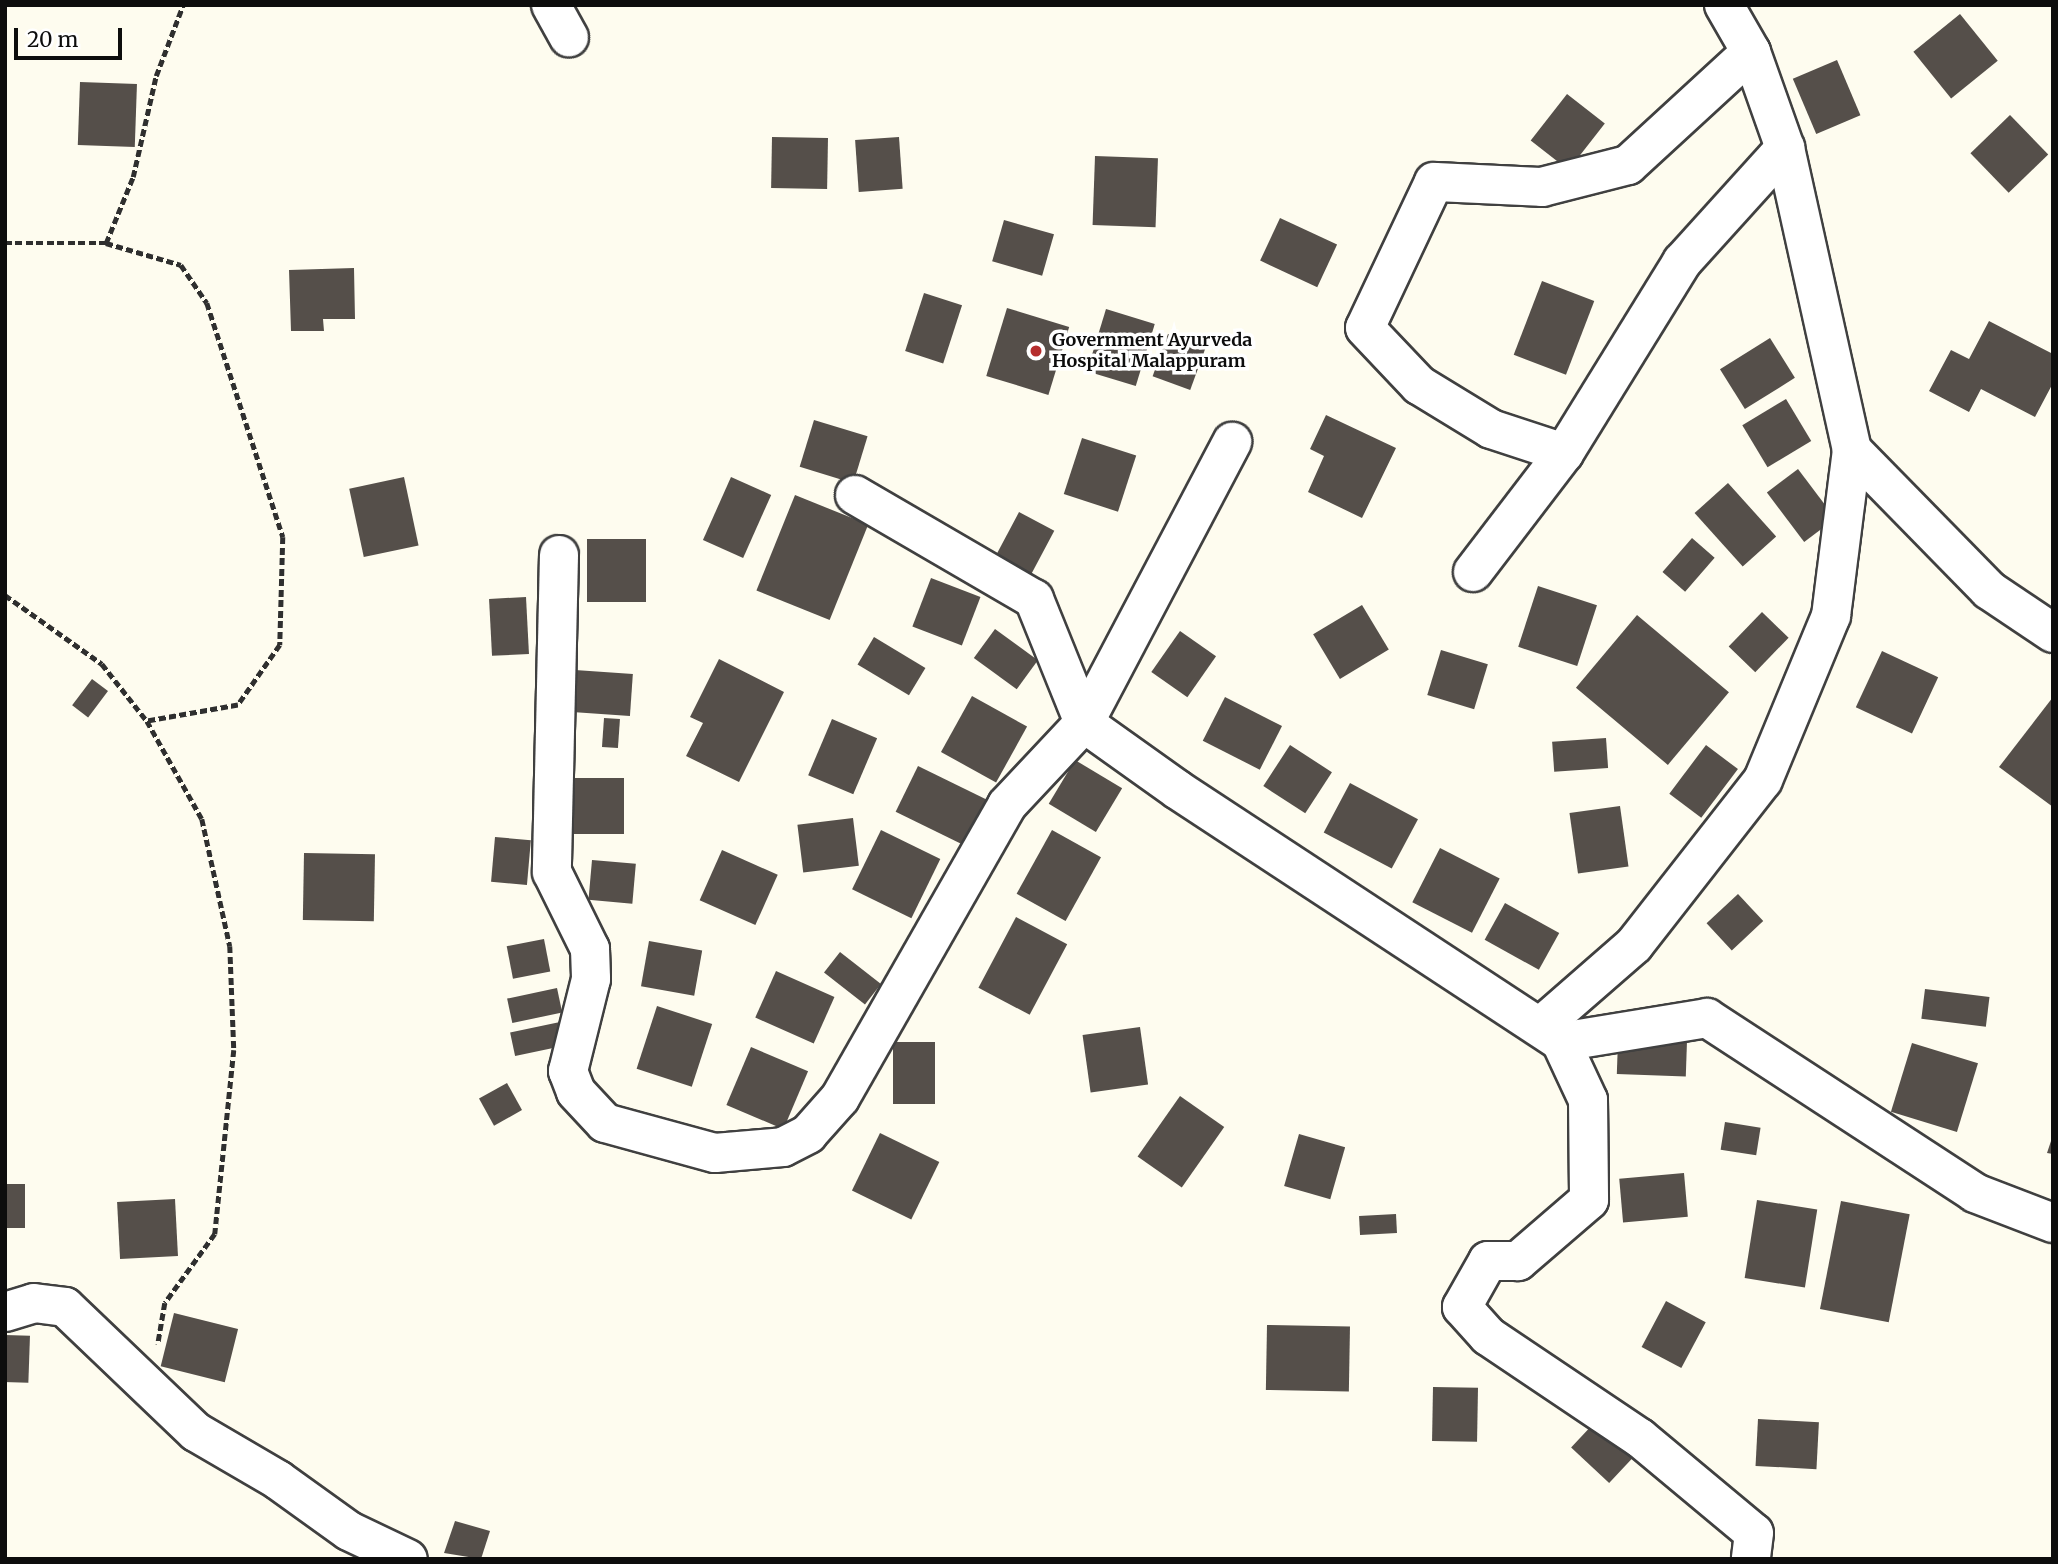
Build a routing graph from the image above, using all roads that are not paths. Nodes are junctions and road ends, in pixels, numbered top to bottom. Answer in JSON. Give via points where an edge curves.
{"nodes":[{"id":1,"x":1724,"y":5,"type":"edge"},
{"id":2,"x":1751,"y":52,"type":"junction"},
{"id":3,"x":1784,"y":148,"type":"junction"},
{"id":4,"x":1232,"y":442,"type":"dead end"},
{"id":5,"x":1852,"y":450,"type":"junction"},
{"id":6,"x":1564,"y":453,"type":"junction"},
{"id":7,"x":855,"y":495,"type":"dead end"},
{"id":8,"x":559,"y":555,"type":"dead end"},
{"id":9,"x":1473,"y":572,"type":"dead end"},
{"id":10,"x":2053,"y":633,"type":"edge"},
{"id":11,"x":1084,"y":723,"type":"junction"},
{"id":12,"x":1551,"y":1035,"type":"junction"},
{"id":13,"x":2053,"y":1223,"type":"edge"},
{"id":14,"x":5,"y":1312,"type":"edge"},
{"id":15,"x":408,"y":1559,"type":"edge"},
{"id":16,"x":1751,"y":1559,"type":"edge"}],
"edges":[{"from":1,"to":2,"type":"street"},
{"from":2,"to":3,"type":"street"},
{"from":2,"to":6,"type":"street","via":[[1628,165],[1542,187],[1434,182],[1365,328],[1419,385],[1491,429]]},
{"from":3,"to":5,"type":"street"},
{"from":3,"to":6,"type":"street","via":[[1682,262]]},
{"from":4,"to":11,"type":"street"},
{"from":5,"to":10,"type":"street","via":[[1989,590]]},
{"from":5,"to":12,"type":"street","via":[[1831,615],[1763,780],[1634,945]]},
{"from":6,"to":9,"type":"street"},
{"from":7,"to":11,"type":"street","via":[[1034,599]]},
{"from":8,"to":11,"type":"street","via":[[552,872],[590,949],[591,979],[568,1071],[576,1092],[605,1124],[639,1135],[715,1153],[783,1147],[808,1134],[841,1098],[1007,806]]},
{"from":11,"to":12,"type":"street"},
{"from":12,"to":13,"type":"street","via":[[1707,1018],[1975,1193]]},
{"from":12,"to":16,"type":"street","via":[[1588,1100],[1589,1200],[1518,1261],[1488,1261],[1462,1307],[1488,1336],[1640,1438],[1754,1533]]},
{"from":14,"to":15,"type":"street","via":[[34,1303],[65,1307],[196,1432],[278,1480],[349,1531]]}]}
